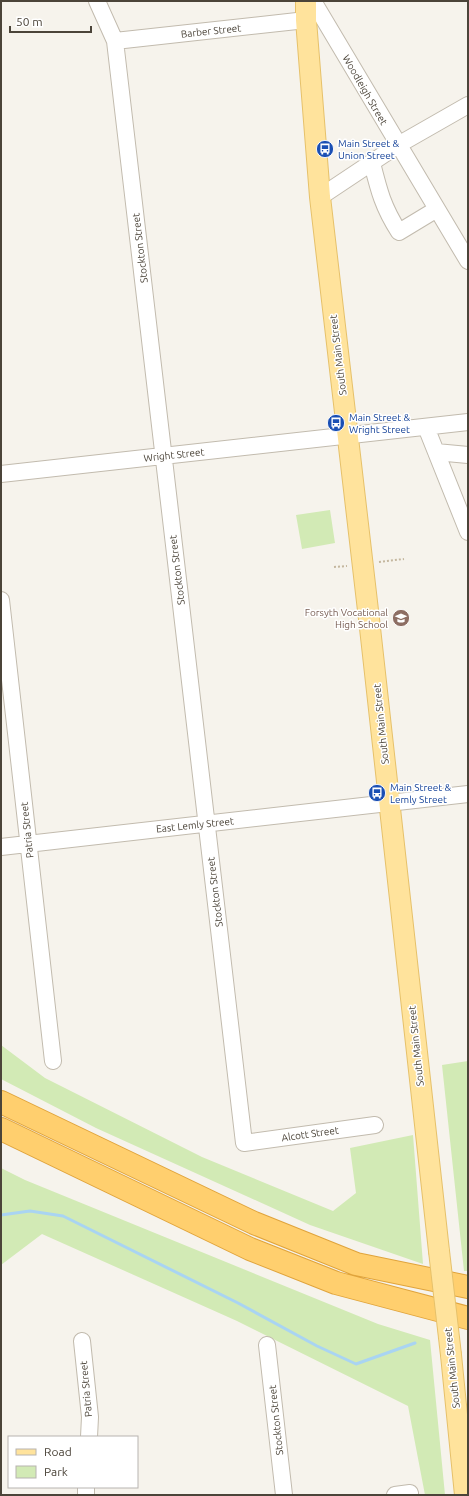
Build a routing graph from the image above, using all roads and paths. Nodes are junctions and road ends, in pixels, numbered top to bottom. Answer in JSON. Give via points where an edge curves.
{"nodes":[{"id":1,"x":97,"y":1,"type":"edge"},
{"id":2,"x":313,"y":1,"type":"edge"},
{"id":3,"x":306,"y":11,"type":"edge"},
{"id":4,"x":115,"y":41,"type":"junction"},
{"id":5,"x":468,"y":105,"type":"edge"},
{"id":6,"x":398,"y":145,"type":"junction"},
{"id":7,"x":372,"y":162,"type":"junction"},
{"id":8,"x":320,"y":197,"type":"junction"},
{"id":9,"x":437,"y":209,"type":"junction"},
{"id":10,"x":468,"y":261,"type":"edge"},
{"id":11,"x":468,"y":422,"type":"edge"},
{"id":12,"x":426,"y":427,"type":"junction"},
{"id":13,"x":347,"y":436,"type":"junction"},
{"id":14,"x":436,"y":452,"type":"junction"},
{"id":15,"x":468,"y":455,"type":"edge"},
{"id":16,"x":164,"y":456,"type":"junction"},
{"id":17,"x":1,"y":474,"type":"edge"},
{"id":18,"x":468,"y":532,"type":"edge"},
{"id":19,"x":404,"y":559,"type":"dead end"},
{"id":20,"x":379,"y":562,"type":"dead end"},
{"id":21,"x":348,"y":566,"type":"dead end"},
{"id":22,"x":334,"y":567,"type":"dead end"},
{"id":23,"x":1,"y":600,"type":"edge"},
{"id":24,"x":468,"y":794,"type":"edge"},
{"id":25,"x":390,"y":803,"type":"junction"},
{"id":26,"x":207,"y":824,"type":"junction"},
{"id":27,"x":28,"y":844,"type":"junction"},
{"id":28,"x":1,"y":847,"type":"edge"},
{"id":29,"x":53,"y":1060,"type":"dead end"},
{"id":30,"x":1,"y":1097,"type":"edge"},
{"id":31,"x":1,"y":1102,"type":"edge"},
{"id":32,"x":28,"y":1115,"type":"junction"},
{"id":33,"x":375,"y":1125,"type":"dead end"},
{"id":34,"x":1,"y":1129,"type":"edge"},
{"id":35,"x":244,"y":1143,"type":"joint"},
{"id":36,"x":468,"y":1288,"type":"edge"},
{"id":37,"x":468,"y":1318,"type":"edge"},
{"id":38,"x":82,"y":1341,"type":"dead end"},
{"id":39,"x":267,"y":1345,"type":"dead end"},
{"id":40,"x":89,"y":1436,"type":"edge"},
{"id":41,"x":284,"y":1495,"type":"edge"},
{"id":42,"x":465,"y":1495,"type":"edge"}],
"edges":[{"from":1,"to":4,"type":"street","name":"Stockton Street"},
{"from":2,"to":6,"type":"street","name":"Woodleigh Street"},
{"from":3,"to":4,"type":"street","name":"Barber Street"},
{"from":3,"to":8,"type":"main road","name":"South Main Street"},
{"from":4,"to":16,"type":"street","name":"Stockton Street"},
{"from":5,"to":6,"type":"street"},
{"from":6,"to":7,"type":"street"},
{"from":6,"to":9,"type":"street","name":"Woodleigh Street"},
{"from":7,"to":8,"type":"street"},
{"from":7,"to":9,"type":"street","via":[[381,199],[399,232]]},
{"from":8,"to":13,"type":"main road","name":"South Main Street"},
{"from":9,"to":10,"type":"street","name":"Woodleigh Street"},
{"from":11,"to":12,"type":"street","name":"Wright Street"},
{"from":12,"to":13,"type":"street","name":"Wright Street"},
{"from":12,"to":14,"type":"street"},
{"from":13,"to":16,"type":"street","name":"Wright Street"},
{"from":13,"to":25,"type":"main road","name":"South Main Street"},
{"from":14,"to":15,"type":"street"},
{"from":14,"to":18,"type":"street"},
{"from":16,"to":17,"type":"street","name":"Wright Street"},
{"from":16,"to":26,"type":"street","name":"Stockton Street"},
{"from":19,"to":20,"type":"path"},
{"from":21,"to":22,"type":"path"},
{"from":23,"to":27,"type":"street","name":"Patria Street"},
{"from":24,"to":25,"type":"street","name":"East Lemly Street"},
{"from":25,"to":26,"type":"street","name":"East Lemly Street"},
{"from":25,"to":42,"type":"main road","name":"South Main Street","bridge":true},
{"from":26,"to":27,"type":"street","name":"East Lemly Street"},
{"from":26,"to":35,"type":"street","name":"Stockton Street"},
{"from":27,"to":28,"type":"street","name":"East Lemly Street"},
{"from":27,"to":29,"type":"street","name":"Patria Street"},
{"from":30,"to":32,"type":"highway"},
{"from":31,"to":32,"type":"highway"},
{"from":32,"to":36,"type":"highway","via":[[254,1223],[356,1264]]},
{"from":33,"to":35,"type":"street","name":"Alcott Street"},
{"from":34,"to":37,"type":"highway","via":[[250,1249],[336,1283]]},
{"from":38,"to":40,"type":"street","name":"Patria Street","via":[[90,1417]]},
{"from":39,"to":41,"type":"street","name":"Stockton Street"}]}
